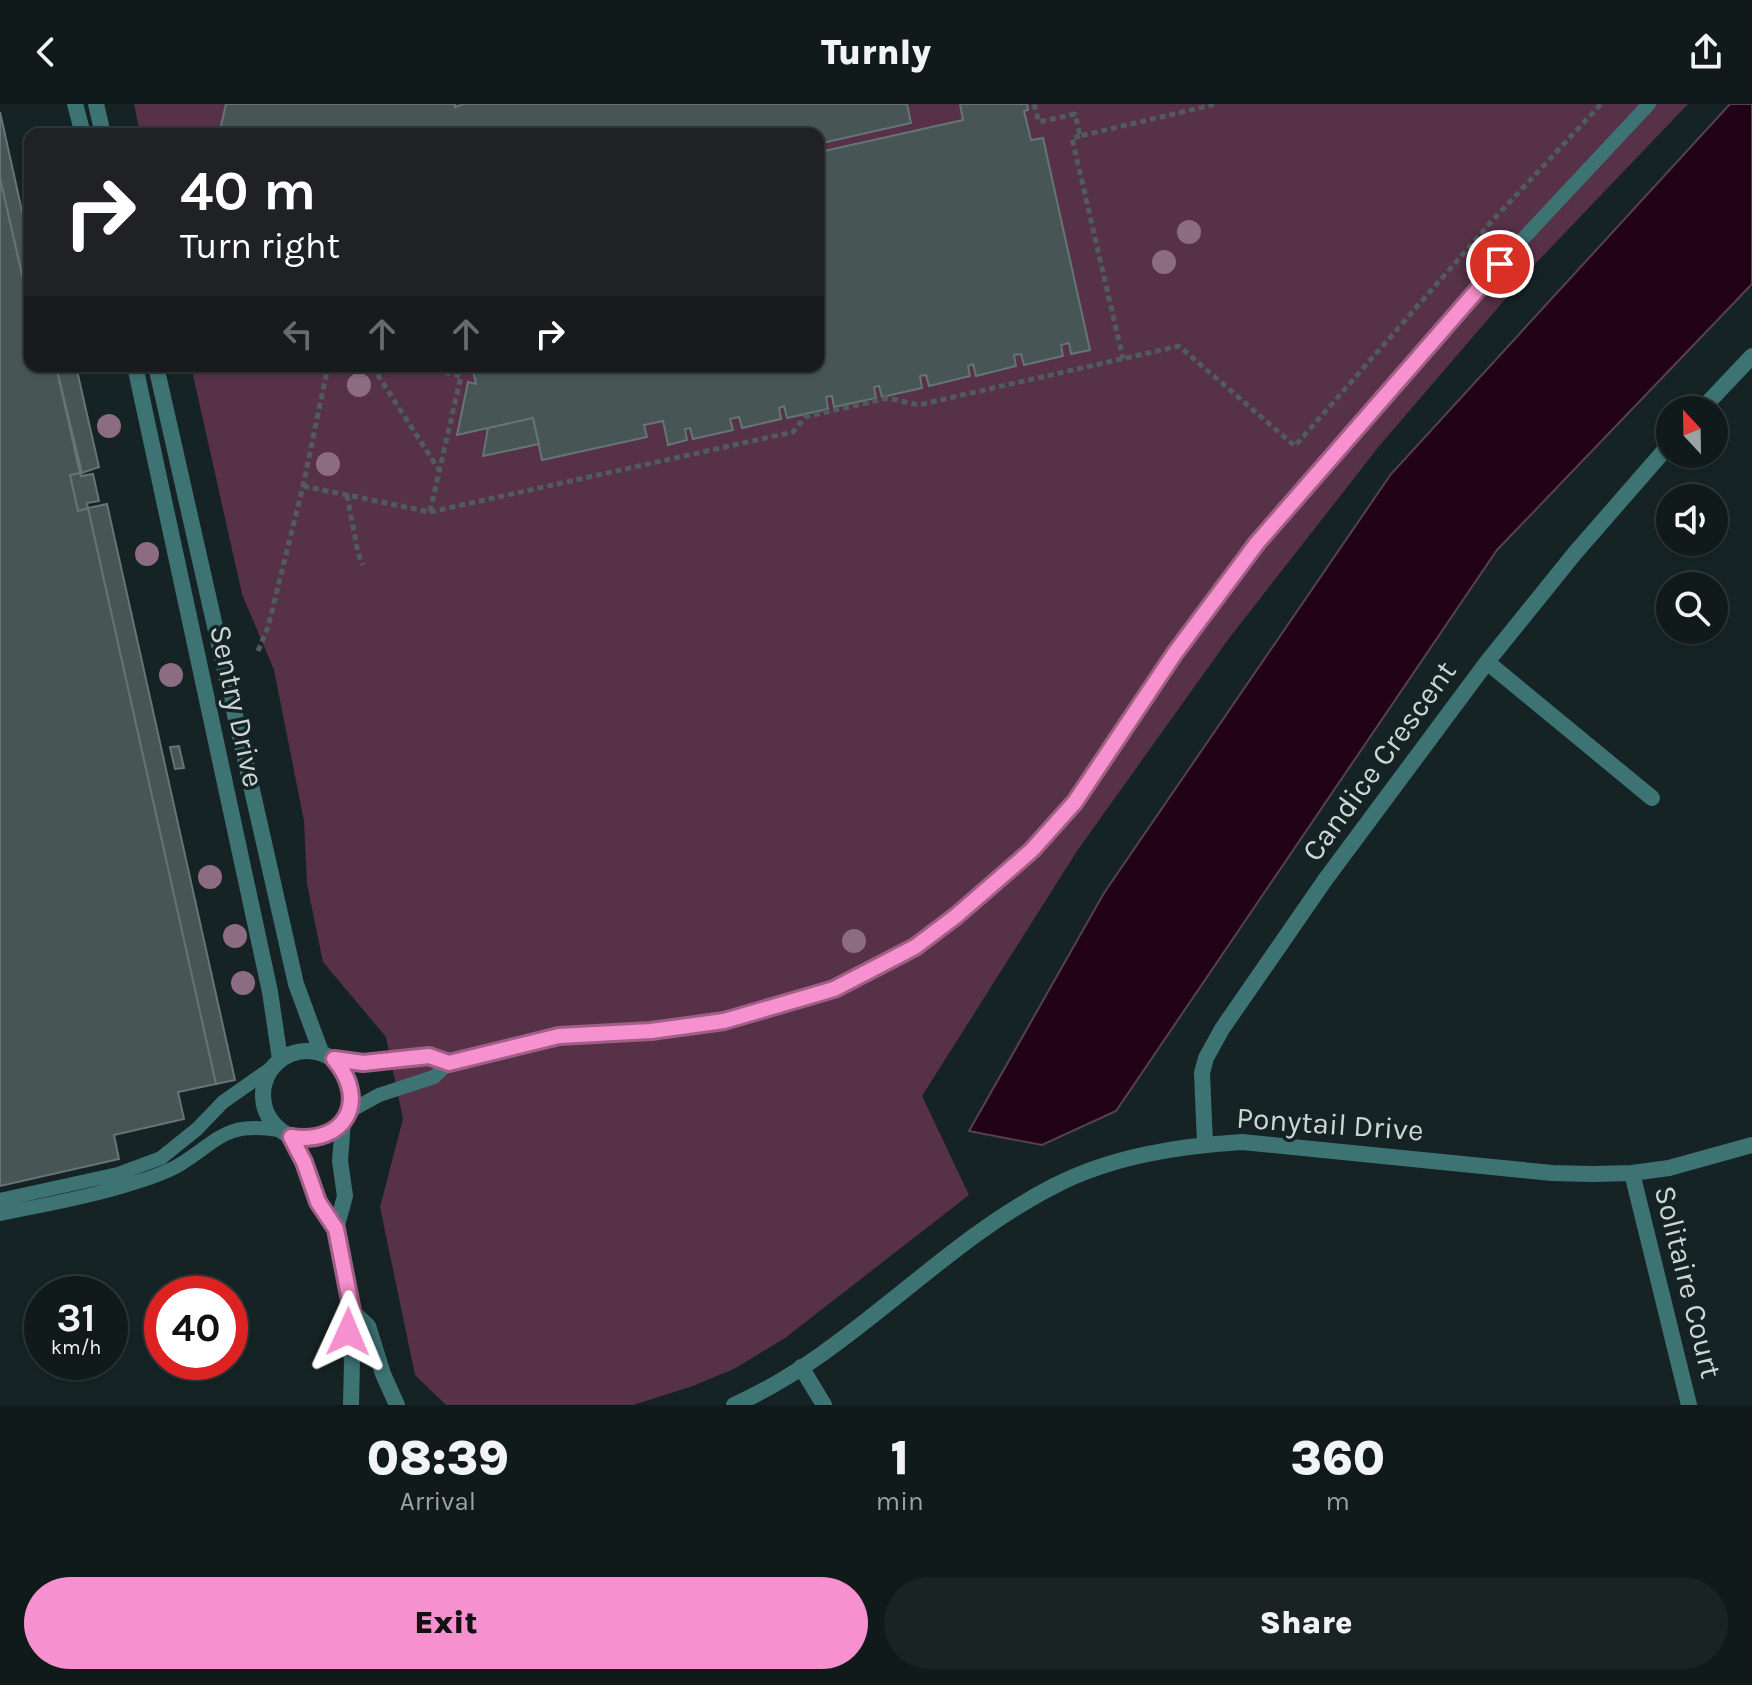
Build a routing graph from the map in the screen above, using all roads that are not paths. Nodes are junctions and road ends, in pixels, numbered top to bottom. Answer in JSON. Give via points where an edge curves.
{"nodes":[{"id":1,"x":75,"y":104,"type":"edge"},
{"id":2,"x":96,"y":104,"type":"edge"},
{"id":3,"x":1649,"y":104,"type":"edge"},
{"id":4,"x":81,"y":128,"type":"edge"},
{"id":5,"x":102,"y":128,"type":"edge"},
{"id":6,"x":1752,"y":356,"type":"edge"},
{"id":7,"x":136,"y":372,"type":"edge"},
{"id":8,"x":157,"y":372,"type":"edge"},
{"id":9,"x":1714,"y":396,"type":"edge"},
{"id":10,"x":1656,"y":460,"type":"edge"},
{"id":11,"x":1487,"y":662,"type":"junction"},
{"id":12,"x":1652,"y":798,"type":"dead end"},
{"id":13,"x":327,"y":1056,"type":"junction"},
{"id":14,"x":449,"y":1063,"type":"junction"},
{"id":15,"x":275,"y":1064,"type":"junction"},
{"id":16,"x":346,"y":1116,"type":"junction"},
{"id":17,"x":285,"y":1134,"type":"junction"},
{"id":18,"x":1205,"y":1144,"type":"junction"},
{"id":19,"x":1752,"y":1145,"type":"edge"},
{"id":20,"x":1632,"y":1173,"type":"junction"},
{"id":21,"x":0,"y":1200,"type":"edge"},
{"id":22,"x":0,"y":1214,"type":"edge"},
{"id":23,"x":336,"y":1229,"type":"junction"},
{"id":24,"x":352,"y":1311,"type":"junction"},
{"id":25,"x":801,"y":1367,"type":"junction"},
{"id":26,"x":351,"y":1405,"type":"edge"},
{"id":27,"x":397,"y":1405,"type":"edge"},
{"id":28,"x":734,"y":1405,"type":"edge"},
{"id":29,"x":824,"y":1405,"type":"edge"},
{"id":30,"x":1689,"y":1405,"type":"edge"}],
"edges":[{"from":1,"to":4,"type":"street"},
{"from":2,"to":5,"type":"street"},
{"from":3,"to":14,"type":"lane","via":[[1520,242],[1257,543],[1166,665],[1075,802],[1032,850],[956,916],[869,973],[762,1011],[680,1028],[559,1036]]},
{"from":6,"to":9,"type":"street"},
{"from":7,"to":15,"type":"street","name":"Sentry Drive","via":[[270,992]]},
{"from":8,"to":13,"type":"street","name":"Sentry Drive","via":[[296,984]]},
{"from":10,"to":11,"type":"street","name":"Candice Crescent"},
{"from":11,"to":12,"type":"street"},
{"from":11,"to":18,"type":"street","name":"Candice Crescent","via":[[1222,1029],[1202,1073]]},
{"from":13,"to":14,"type":"lane","via":[[363,1063],[429,1056]]},
{"from":13,"to":15,"type":"street","via":[[308,1049]]},
{"from":13,"to":16,"type":"street","via":[[350,1083]]},
{"from":14,"to":16,"type":"lane","via":[[434,1077],[379,1095]]},
{"from":15,"to":17,"type":"street","via":[[262,1092],[263,1107]]},
{"from":15,"to":21,"type":"lane","via":[[161,1158],[118,1174]]},
{"from":16,"to":17,"type":"street","via":[[318,1138]]},
{"from":16,"to":23,"type":"street","via":[[340,1161],[345,1196]]},
{"from":17,"to":22,"type":"lane","via":[[251,1127],[231,1131],[161,1173]]},
{"from":17,"to":23,"type":"street"},
{"from":18,"to":20,"type":"street","name":"Ponytail Drive","via":[[1280,1144],[1552,1173]]},
{"from":18,"to":25,"type":"street","name":"Ponytail Drive","via":[[1092,1170],[1023,1203]]},
{"from":19,"to":20,"type":"street","name":"Ponytail Drive"},
{"from":20,"to":30,"type":"street","name":"Solitaire Court"},
{"from":23,"to":24,"type":"street"},
{"from":24,"to":26,"type":"street"},
{"from":24,"to":27,"type":"street","via":[[368,1326]]},
{"from":25,"to":28,"type":"street","name":"Ponytail Drive"},
{"from":25,"to":29,"type":"street"}]}
